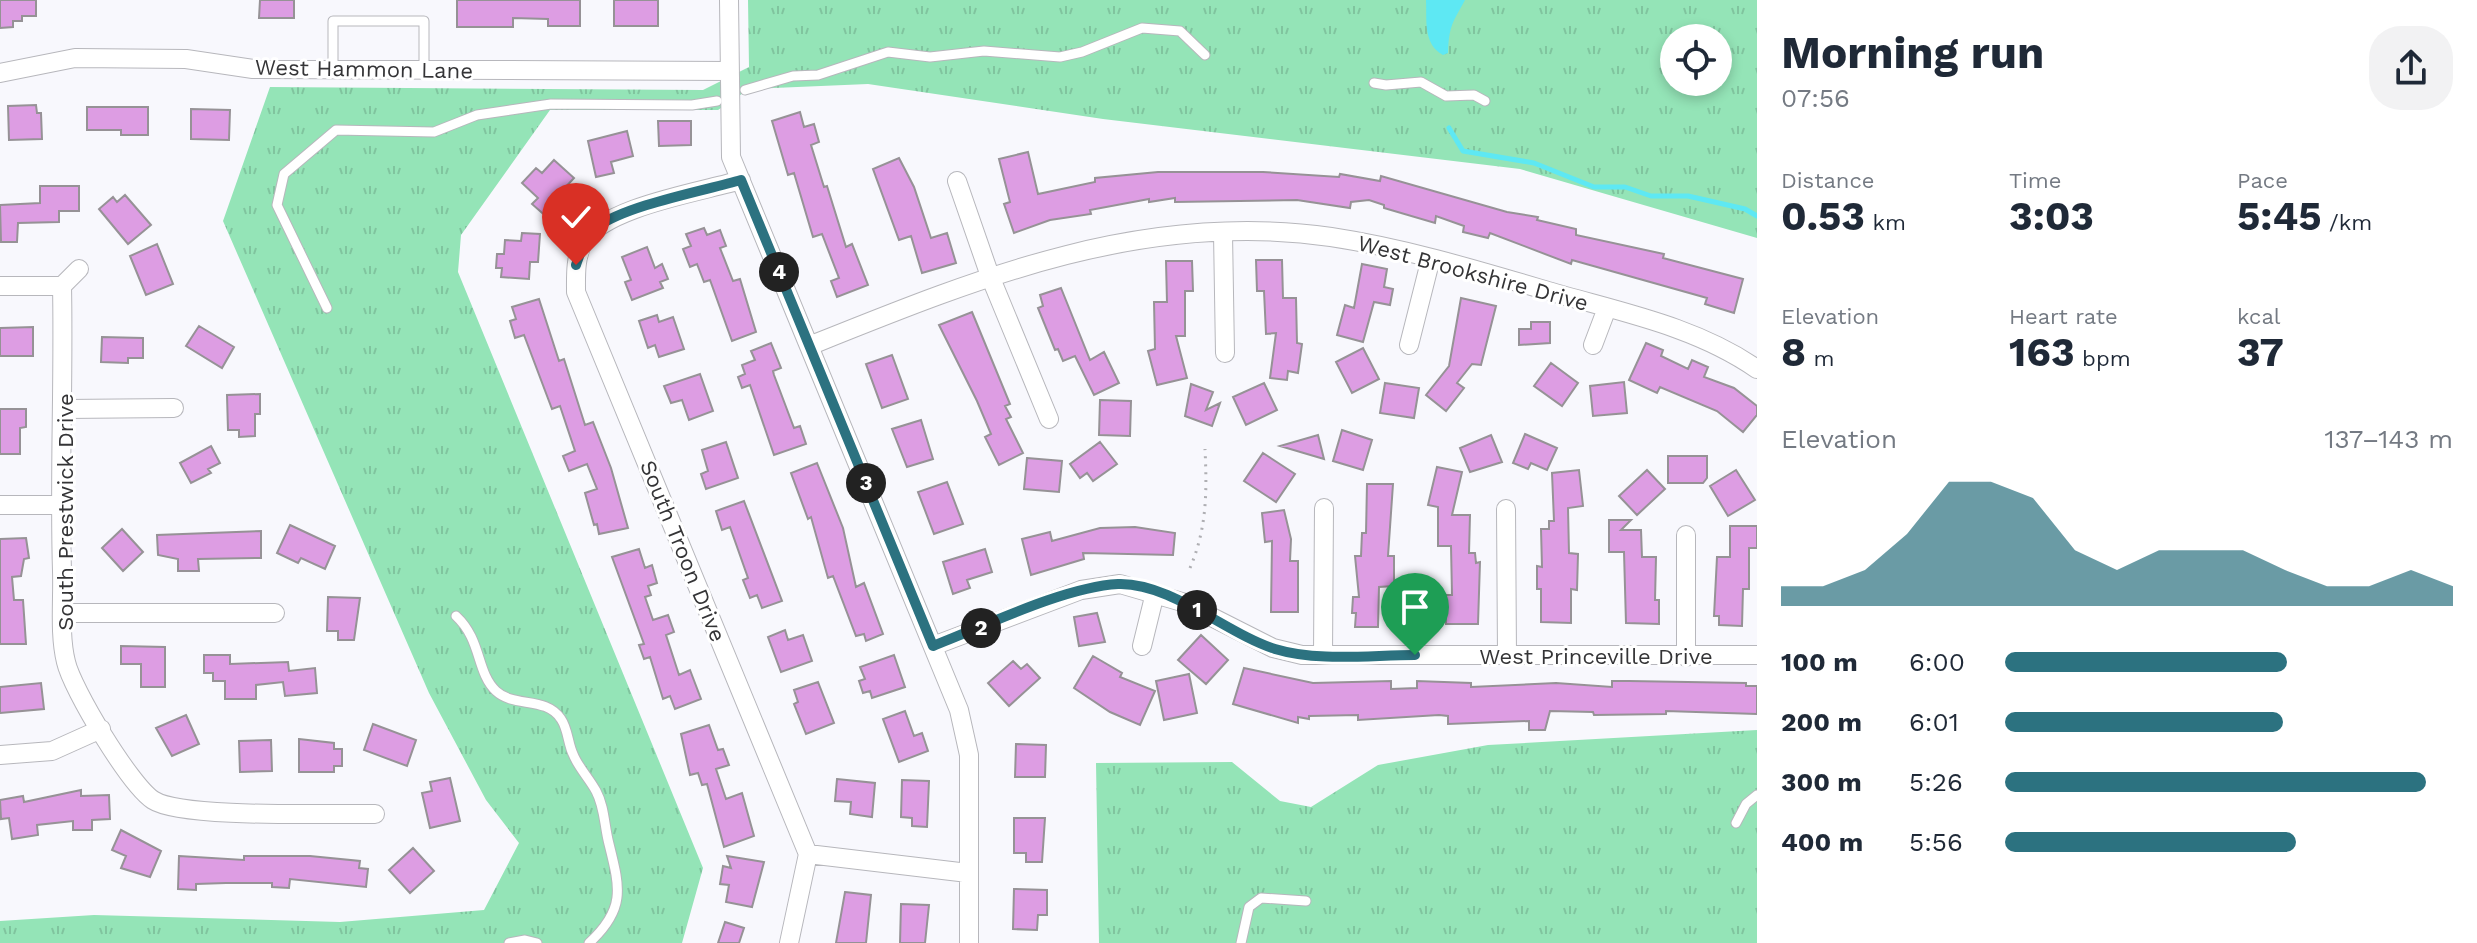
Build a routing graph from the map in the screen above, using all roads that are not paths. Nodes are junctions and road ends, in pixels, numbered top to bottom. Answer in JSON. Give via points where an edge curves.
{"nodes":[{"id":1,"x":729,"y":0,"type":"edge"},
{"id":2,"x":1205,"y":55,"type":"dead end"},
{"id":3,"x":333,"y":69,"type":"junction"},
{"id":4,"x":424,"y":70,"type":"junction"},
{"id":5,"x":730,"y":71,"type":"junction"},
{"id":6,"x":0,"y":73,"type":"edge"},
{"id":7,"x":1374,"y":83,"type":"dead end"},
{"id":8,"x":745,"y":90,"type":"dead end"},
{"id":9,"x":717,"y":101,"type":"dead end"},
{"id":10,"x":1485,"y":101,"type":"dead end"},
{"id":11,"x":741,"y":180,"type":"junction"},
{"id":12,"x":957,"y":181,"type":"dead end"},
{"id":13,"x":1223,"y":233,"type":"junction"},
{"id":14,"x":1431,"y":258,"type":"junction"},
{"id":15,"x":79,"y":269,"type":"dead end"},
{"id":16,"x":990,"y":276,"type":"junction"},
{"id":17,"x":0,"y":286,"type":"edge"},
{"id":18,"x":62,"y":286,"type":"junction"},
{"id":19,"x":327,"y":308,"type":"dead end"},
{"id":20,"x":1607,"y":308,"type":"junction"},
{"id":21,"x":1409,"y":345,"type":"dead end"},
{"id":22,"x":1593,"y":345,"type":"dead end"},
{"id":23,"x":809,"y":346,"type":"junction"},
{"id":24,"x":1225,"y":353,"type":"dead end"},
{"id":25,"x":1757,"y":369,"type":"edge"},
{"id":26,"x":174,"y":408,"type":"dead end"},
{"id":27,"x":65,"y":409,"type":"junction"},
{"id":28,"x":1049,"y":419,"type":"dead end"},
{"id":29,"x":0,"y":505,"type":"edge"},
{"id":30,"x":60,"y":505,"type":"junction"},
{"id":31,"x":1324,"y":508,"type":"dead end"},
{"id":32,"x":1506,"y":509,"type":"dead end"},
{"id":33,"x":1686,"y":535,"type":"dead end"},
{"id":34,"x":1155,"y":593,"type":"junction"},
{"id":35,"x":63,"y":613,"type":"junction"},
{"id":36,"x":275,"y":613,"type":"dead end"},
{"id":37,"x":456,"y":616,"type":"dead end"},
{"id":38,"x":933,"y":646,"type":"junction"},
{"id":39,"x":1142,"y":646,"type":"dead end"},
{"id":40,"x":1323,"y":655,"type":"junction"},
{"id":41,"x":1757,"y":655,"type":"edge"},
{"id":42,"x":1507,"y":656,"type":"junction"},
{"id":43,"x":1686,"y":657,"type":"junction"},
{"id":44,"x":101,"y":729,"type":"junction"},
{"id":45,"x":0,"y":755,"type":"edge"},
{"id":46,"x":1757,"y":795,"type":"edge"},
{"id":47,"x":375,"y":814,"type":"dead end"},
{"id":48,"x":1736,"y":823,"type":"dead end"},
{"id":49,"x":808,"y":854,"type":"junction"},
{"id":50,"x":968,"y":873,"type":"junction"},
{"id":51,"x":1306,"y":901,"type":"dead end"},
{"id":52,"x":509,"y":943,"type":"edge"},
{"id":53,"x":537,"y":943,"type":"edge"},
{"id":54,"x":589,"y":943,"type":"edge"},
{"id":55,"x":789,"y":943,"type":"edge"},
{"id":56,"x":969,"y":943,"type":"edge"},
{"id":57,"x":1241,"y":943,"type":"edge"}],
"edges":[{"from":1,"to":5,"type":"street"},
{"from":2,"to":8,"type":"lane","via":[[1180,31],[1142,28],[1060,57],[888,52],[818,75],[793,76]]},
{"from":3,"to":4,"type":"street","name":"West Hammon Lane"},
{"from":3,"to":4,"type":"lane","via":[[333,21],[424,21]]},
{"from":3,"to":6,"type":"street","name":"West Hammon Lane","via":[[75,58]]},
{"from":4,"to":5,"type":"street","name":"West Hammon Lane"},
{"from":5,"to":11,"type":"street","via":[[731,157]]},
{"from":7,"to":10,"type":"lane","via":[[1421,82],[1446,96],[1474,95]]},
{"from":9,"to":19,"type":"lane","via":[[551,104],[477,115],[434,132],[336,130],[284,174],[277,205]]},
{"from":11,"to":23,"type":"street"},
{"from":11,"to":49,"type":"street","name":"South Troon Drive","via":[[615,217],[595,229],[576,265],[576,292]]},
{"from":12,"to":16,"type":"street"},
{"from":13,"to":14,"type":"street","name":"West Brookshire Drive","via":[[1328,237]]},
{"from":13,"to":16,"type":"street","name":"West Brookshire Drive","via":[[1123,242]]},
{"from":13,"to":24,"type":"street"},
{"from":14,"to":20,"type":"street","name":"West Brookshire Drive"},
{"from":14,"to":21,"type":"street"},
{"from":15,"to":18,"type":"street"},
{"from":16,"to":23,"type":"street","name":"West Brookshire Drive"},
{"from":16,"to":28,"type":"street"},
{"from":17,"to":18,"type":"street"},
{"from":18,"to":27,"type":"street","name":"South Prestwick Drive"},
{"from":20,"to":22,"type":"street"},
{"from":20,"to":25,"type":"street","name":"West Brookshire Drive","via":[[1684,330],[1727,348]]},
{"from":23,"to":38,"type":"street"},
{"from":26,"to":27,"type":"street"},
{"from":27,"to":30,"type":"street","name":"South Prestwick Drive"},
{"from":29,"to":30,"type":"street"},
{"from":30,"to":35,"type":"street","name":"South Prestwick Drive"},
{"from":31,"to":40,"type":"street"},
{"from":32,"to":42,"type":"street"},
{"from":33,"to":43,"type":"street"},
{"from":34,"to":38,"type":"street","name":"West Princeville Drive","via":[[1120,584],[1081,590]]},
{"from":34,"to":39,"type":"street"},
{"from":34,"to":40,"type":"street","name":"West Princeville Drive","via":[[1273,648]]},
{"from":35,"to":36,"type":"street"},
{"from":35,"to":44,"type":"street","name":"South Prestwick Drive","via":[[66,663]]},
{"from":37,"to":54,"type":"lane","via":[[476,642],[495,690],[508,699],[549,708],[562,720],[573,756],[604,812],[619,876],[618,896],[613,914]]},
{"from":38,"to":50,"type":"street","via":[[959,710],[969,755]]},
{"from":40,"to":42,"type":"street","name":"West Princeville Drive"},
{"from":41,"to":43,"type":"street","name":"West Princeville Drive"},
{"from":42,"to":43,"type":"street","name":"West Princeville Drive"},
{"from":44,"to":45,"type":"street","via":[[52,751]]},
{"from":44,"to":47,"type":"street","name":"South Prestwick Drive","via":[[126,771],[153,800],[189,811]]},
{"from":46,"to":48,"type":"lane"},
{"from":49,"to":50,"type":"street"},
{"from":49,"to":55,"type":"street"},
{"from":50,"to":56,"type":"street"},
{"from":51,"to":57,"type":"lane","via":[[1261,898],[1249,907]]},
{"from":52,"to":53,"type":"lane"}]}
